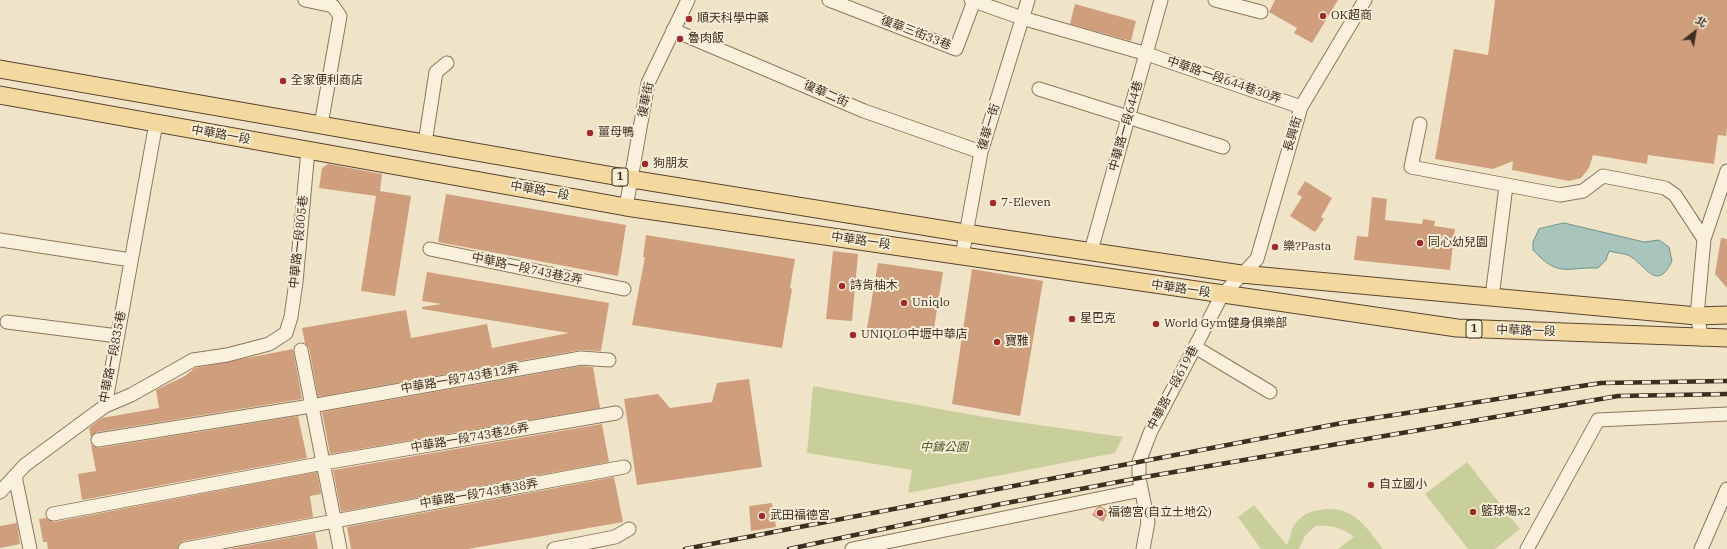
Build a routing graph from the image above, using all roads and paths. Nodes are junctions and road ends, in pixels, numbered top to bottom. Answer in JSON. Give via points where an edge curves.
{"nodes":[{"id":1,"x":305,"y":0,"type":"edge"},
{"id":2,"x":688,"y":0,"type":"edge"},
{"id":3,"x":829,"y":0,"type":"edge"},
{"id":4,"x":973,"y":0,"type":"edge"},
{"id":5,"x":1028,"y":0,"type":"edge"},
{"id":6,"x":1161,"y":0,"type":"edge"},
{"id":7,"x":1215,"y":0,"type":"edge"},
{"id":8,"x":1364,"y":0,"type":"edge"},
{"id":9,"x":1261,"y":12,"type":"dead end"},
{"id":10,"x":1022,"y":18,"type":"junction"},
{"id":11,"x":673,"y":30,"type":"junction"},
{"id":12,"x":1146,"y":54,"type":"junction"},
{"id":13,"x":447,"y":63,"type":"dead end"},
{"id":14,"x":0,"y":69,"type":"edge"},
{"id":15,"x":1039,"y":89,"type":"dead end"},
{"id":16,"x":0,"y":95,"type":"edge"},
{"id":17,"x":1301,"y":107,"type":"junction"},
{"id":18,"x":1129,"y":116,"type":"junction"},
{"id":19,"x":156,"y":123,"type":"junction"},
{"id":20,"x":1420,"y":124,"type":"dead end"},
{"id":21,"x":321,"y":125,"type":"junction"},
{"id":22,"x":425,"y":143,"type":"junction"},
{"id":23,"x":1223,"y":147,"type":"dead end"},
{"id":24,"x":308,"y":150,"type":"junction"},
{"id":25,"x":981,"y":152,"type":"junction"},
{"id":26,"x":1727,"y":171,"type":"edge"},
{"id":27,"x":631,"y":179,"type":"junction"},
{"id":28,"x":1506,"y":186,"type":"junction"},
{"id":29,"x":626,"y":206,"type":"junction"},
{"id":30,"x":965,"y":233,"type":"junction"},
{"id":31,"x":1704,"y":239,"type":"junction"},
{"id":32,"x":0,"y":240,"type":"edge"},
{"id":33,"x":430,"y":249,"type":"dead end"},
{"id":34,"x":1091,"y":252,"type":"junction"},
{"id":35,"x":962,"y":256,"type":"junction"},
{"id":36,"x":131,"y":260,"type":"junction"},
{"id":37,"x":1241,"y":274,"type":"junction"},
{"id":38,"x":624,"y":289,"type":"dead end"},
{"id":39,"x":1222,"y":295,"type":"junction"},
{"id":40,"x":1492,"y":297,"type":"junction"},
{"id":41,"x":1727,"y":315,"type":"edge"},
{"id":42,"x":1697,"y":316,"type":"junction"},
{"id":43,"x":7,"y":322,"type":"dead end"},
{"id":44,"x":118,"y":336,"type":"junction"},
{"id":45,"x":1727,"y":338,"type":"edge"},
{"id":46,"x":1702,"y":339,"type":"junction"},
{"id":47,"x":1195,"y":347,"type":"junction"},
{"id":48,"x":301,"y":350,"type":"dead end"},
{"id":49,"x":609,"y":360,"type":"dead end"},
{"id":50,"x":1270,"y":392,"type":"dead end"},
{"id":51,"x":105,"y":406,"type":"junction"},
{"id":52,"x":311,"y":406,"type":"junction"},
{"id":53,"x":616,"y":412,"type":"dead end"},
{"id":54,"x":1727,"y":414,"type":"edge"},
{"id":55,"x":98,"y":440,"type":"dead end"},
{"id":56,"x":324,"y":463,"type":"junction"},
{"id":57,"x":624,"y":467,"type":"dead end"},
{"id":58,"x":15,"y":476,"type":"junction"},
{"id":59,"x":1727,"y":489,"type":"edge"},
{"id":60,"x":1141,"y":490,"type":"junction"},
{"id":61,"x":0,"y":492,"type":"edge"},
{"id":62,"x":53,"y":514,"type":"dead end"},
{"id":63,"x":334,"y":520,"type":"junction"},
{"id":64,"x":629,"y":529,"type":"dead end"},
{"id":65,"x":30,"y":549,"type":"edge"},
{"id":66,"x":185,"y":549,"type":"edge"},
{"id":67,"x":340,"y":549,"type":"edge"},
{"id":68,"x":554,"y":549,"type":"edge"},
{"id":69,"x":852,"y":549,"type":"edge"},
{"id":70,"x":1143,"y":549,"type":"edge"},
{"id":71,"x":1526,"y":549,"type":"edge"},
{"id":72,"x":1701,"y":549,"type":"edge"}],
"edges":[{"from":1,"to":21,"type":"street","via":[[333,6],[340,16]]},
{"from":2,"to":11,"type":"street","name":"復華街"},
{"from":3,"to":4,"type":"street","name":"復華三街33巷","via":[[956,49]]},
{"from":4,"to":10,"type":"street","name":"中華路一段644巷30弄"},
{"from":5,"to":10,"type":"street","name":"復華一街"},
{"from":6,"to":12,"type":"street","name":"中華路一段644巷"},
{"from":7,"to":9,"type":"street"},
{"from":8,"to":17,"type":"street","name":"長興街"},
{"from":10,"to":12,"type":"street","name":"中華路一段644巷30弄"},
{"from":10,"to":25,"type":"street","name":"復華一街"},
{"from":11,"to":25,"type":"street","name":"復華二街","via":[[864,111]]},
{"from":11,"to":27,"type":"street","name":"復華街","via":[[648,83]]},
{"from":12,"to":17,"type":"street","name":"中華路一段644巷30弄"},
{"from":12,"to":18,"type":"street","name":"中華路一段644巷"},
{"from":13,"to":22,"type":"street","via":[[436,72]]},
{"from":14,"to":21,"type":"main road","name":"中華路一段","number":"1"},
{"from":15,"to":18,"type":"street"},
{"from":16,"to":19,"type":"main road","name":"中華路一段","number":"1"},
{"from":17,"to":37,"type":"street","name":"長興街","via":[[1257,259]]},
{"from":18,"to":23,"type":"street"},
{"from":18,"to":34,"type":"street","name":"中華路一段644巷"},
{"from":19,"to":24,"type":"main road","name":"中華路一段","number":"1"},
{"from":19,"to":36,"type":"street","name":"中華路一段835巷"},
{"from":20,"to":28,"type":"street","via":[[1411,167]]},
{"from":21,"to":22,"type":"main road","name":"中華路一段","number":"1"},
{"from":22,"to":27,"type":"main road","name":"中華路一段","number":"1"},
{"from":24,"to":29,"type":"main road","name":"中華路一段","number":"1"},
{"from":24,"to":51,"type":"street","name":"中華路一段805巷","via":[[296,282],[286,333],[269,344],[228,355],[193,360],[131,395]]},
{"from":25,"to":30,"type":"street","name":"復華一街"},
{"from":26,"to":31,"type":"street"},
{"from":27,"to":29,"type":"street","name":"復華街"},
{"from":27,"to":30,"type":"main road","name":"中華路一段","number":"1"},
{"from":28,"to":31,"type":"street","via":[[1560,195],[1583,191],[1603,176],[1665,188],[1675,195]]},
{"from":28,"to":40,"type":"street"},
{"from":29,"to":35,"type":"main road","name":"中華路一段","number":"1"},
{"from":30,"to":34,"type":"main road","name":"中華路一段","number":"1"},
{"from":30,"to":35,"type":"street","name":"復華一街"},
{"from":31,"to":42,"type":"street"},
{"from":32,"to":36,"type":"street"},
{"from":33,"to":38,"type":"street","name":"中華路一段743巷2弄"},
{"from":34,"to":37,"type":"main road","name":"中華路一段","number":"1"},
{"from":35,"to":39,"type":"main road","name":"中華路一段","number":"1"},
{"from":36,"to":44,"type":"street","name":"中華路一段835巷"},
{"from":37,"to":39,"type":"street","name":"長興街"},
{"from":37,"to":40,"type":"main road","name":"中華路一段","number":"1"},
{"from":39,"to":46,"type":"main road","name":"中華路一段","number":"1","via":[[1457,328]]},
{"from":39,"to":47,"type":"street","name":"中華路一段619巷"},
{"from":40,"to":42,"type":"main road","name":"中華路一段","number":"1"},
{"from":41,"to":42,"type":"main road","name":"中華路一段","number":"1"},
{"from":42,"to":46,"type":"street"},
{"from":43,"to":44,"type":"street"},
{"from":44,"to":51,"type":"street","name":"中華路一段835巷"},
{"from":45,"to":46,"type":"main road","name":"中華路一段","number":"1"},
{"from":47,"to":50,"type":"street"},
{"from":47,"to":60,"type":"street","name":"中華路一段619巷","via":[[1150,432],[1139,462]]},
{"from":48,"to":52,"type":"street"},
{"from":49,"to":52,"type":"street","name":"中華路一段743巷12弄","via":[[581,358]]},
{"from":51,"to":58,"type":"street","name":"中華路一段835巷","via":[[26,464]]},
{"from":52,"to":55,"type":"street","name":"中華路一段743巷12弄"},
{"from":52,"to":56,"type":"street"},
{"from":53,"to":56,"type":"street","name":"中華路一段743巷26弄"},
{"from":54,"to":71,"type":"street","via":[[1598,420]]},
{"from":56,"to":62,"type":"street","name":"中華路一段743巷26弄"},
{"from":56,"to":63,"type":"street"},
{"from":57,"to":63,"type":"street","name":"中華路一段743巷38弄"},
{"from":58,"to":61,"type":"street","name":"中華路一段835巷"},
{"from":58,"to":65,"type":"street"},
{"from":59,"to":72,"type":"street"},
{"from":60,"to":69,"type":"street"},
{"from":60,"to":70,"type":"street","via":[[1148,522]]},
{"from":63,"to":66,"type":"street","name":"中華路一段743巷38弄"},
{"from":63,"to":67,"type":"street"},
{"from":64,"to":68,"type":"street","via":[[615,537]]}]}
